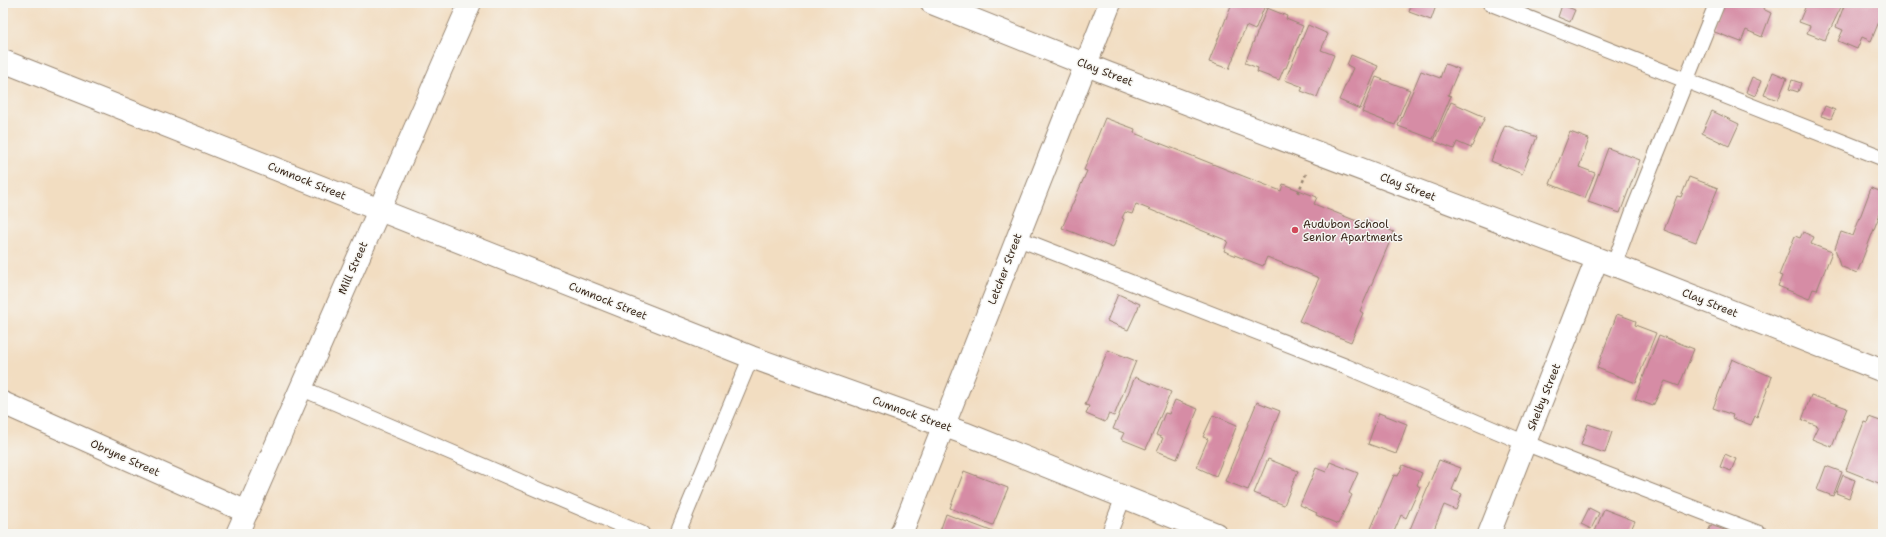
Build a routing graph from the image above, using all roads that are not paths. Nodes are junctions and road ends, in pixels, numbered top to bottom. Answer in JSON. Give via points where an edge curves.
{"nodes":[{"id":1,"x":470,"y":3,"type":"edge"},
{"id":2,"x":932,"y":3,"type":"edge"},
{"id":3,"x":1110,"y":3,"type":"edge"},
{"id":4,"x":1490,"y":3,"type":"edge"},
{"id":5,"x":1717,"y":3,"type":"edge"},
{"id":6,"x":3,"y":61,"type":"edge"},
{"id":7,"x":1086,"y":64,"type":"junction"},
{"id":8,"x":1687,"y":80,"type":"junction"},
{"id":9,"x":1883,"y":158,"type":"edge"},
{"id":10,"x":379,"y":210,"type":"junction"},
{"id":11,"x":1018,"y":238,"type":"junction"},
{"id":12,"x":1606,"y":262,"type":"junction"},
{"id":13,"x":751,"y":357,"type":"junction"},
{"id":14,"x":1883,"y":371,"type":"edge"},
{"id":15,"x":301,"y":388,"type":"junction"},
{"id":16,"x":3,"y":403,"type":"edge"},
{"id":17,"x":944,"y":426,"type":"junction"},
{"id":18,"x":1525,"y":443,"type":"junction"},
{"id":19,"x":1123,"y":498,"type":"junction"},
{"id":20,"x":247,"y":512,"type":"junction"},
{"id":21,"x":237,"y":534,"type":"edge"},
{"id":22,"x":642,"y":534,"type":"edge"},
{"id":23,"x":677,"y":534,"type":"edge"},
{"id":24,"x":900,"y":534,"type":"edge"},
{"id":25,"x":1109,"y":534,"type":"edge"},
{"id":26,"x":1216,"y":534,"type":"edge"},
{"id":27,"x":1489,"y":534,"type":"edge"},
{"id":28,"x":1760,"y":534,"type":"edge"}],
"edges":[{"from":1,"to":10,"type":"street","name":"Mill Street"},
{"from":2,"to":7,"type":"street","name":"Clay Street"},
{"from":3,"to":7,"type":"street","name":"Letcher Street"},
{"from":4,"to":8,"type":"lane"},
{"from":5,"to":8,"type":"lane"},
{"from":6,"to":10,"type":"street","name":"Cumnock Street"},
{"from":7,"to":11,"type":"street","name":"Letcher Street"},
{"from":7,"to":12,"type":"street","name":"Clay Street"},
{"from":8,"to":9,"type":"lane"},
{"from":8,"to":12,"type":"lane","via":[[1635,207]]},
{"from":10,"to":13,"type":"street","name":"Cumnock Street"},
{"from":10,"to":15,"type":"street","name":"Mill Street"},
{"from":11,"to":17,"type":"street","name":"Letcher Street"},
{"from":11,"to":18,"type":"lane","via":[[1347,367]]},
{"from":12,"to":14,"type":"street","name":"Clay Street"},
{"from":12,"to":18,"type":"street","name":"Shelby Street"},
{"from":13,"to":17,"type":"street","name":"Cumnock Street"},
{"from":13,"to":23,"type":"lane"},
{"from":15,"to":20,"type":"street","name":"Mill Street"},
{"from":15,"to":22,"type":"lane"},
{"from":16,"to":20,"type":"street","name":"Obryne Street"},
{"from":17,"to":19,"type":"street","name":"Cumnock Street"},
{"from":17,"to":24,"type":"street","name":"Letcher Street"},
{"from":18,"to":27,"type":"street","name":"Shelby Street"},
{"from":18,"to":28,"type":"lane"},
{"from":19,"to":25,"type":"lane"},
{"from":19,"to":26,"type":"street","name":"Cumnock Street"},
{"from":20,"to":21,"type":"street","name":"Mill Street"}]}
